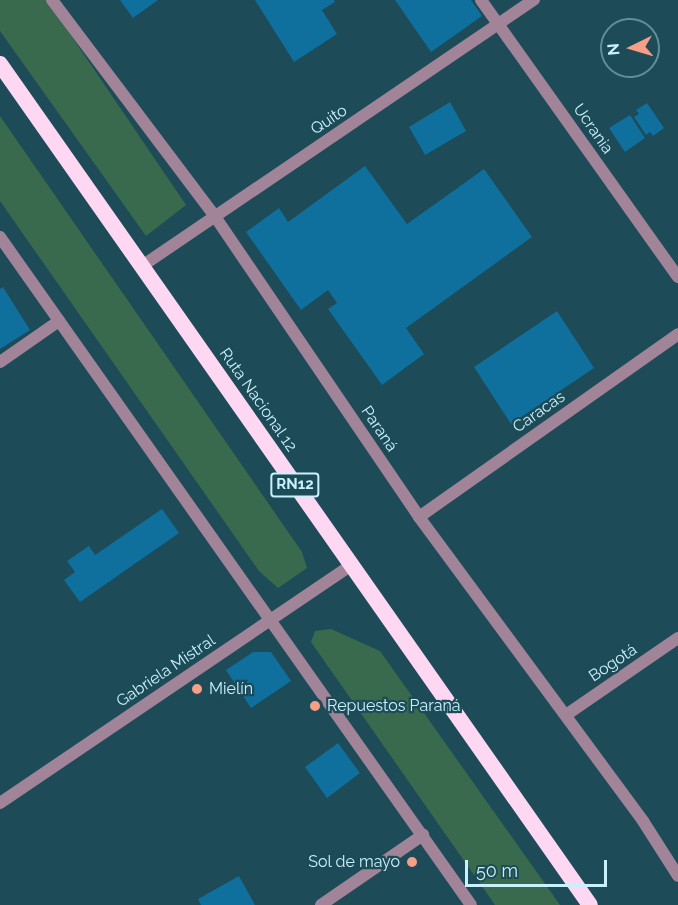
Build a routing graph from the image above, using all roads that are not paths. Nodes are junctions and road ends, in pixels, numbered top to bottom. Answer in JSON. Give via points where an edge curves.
{"nodes":[{"id":1,"x":52,"y":0,"type":"edge"},
{"id":2,"x":482,"y":0,"type":"edge"},
{"id":3,"x":534,"y":0,"type":"edge"},
{"id":4,"x":499,"y":24,"type":"junction"},
{"id":5,"x":0,"y":64,"type":"edge"},
{"id":6,"x":216,"y":218,"type":"junction"},
{"id":7,"x":0,"y":237,"type":"edge"},
{"id":8,"x":142,"y":266,"type":"junction"},
{"id":9,"x":678,"y":278,"type":"edge"},
{"id":10,"x":59,"y":321,"type":"junction"},
{"id":11,"x":678,"y":334,"type":"edge"},
{"id":12,"x":0,"y":362,"type":"edge"},
{"id":13,"x":418,"y":517,"type":"junction"},
{"id":14,"x":351,"y":565,"type":"junction"},
{"id":15,"x":270,"y":620,"type":"junction"},
{"id":16,"x":678,"y":638,"type":"edge"},
{"id":17,"x":566,"y":715,"type":"junction"},
{"id":18,"x":0,"y":803,"type":"edge"},
{"id":19,"x":423,"y":835,"type":"junction"},
{"id":20,"x":678,"y":876,"type":"edge"},
{"id":21,"x":321,"y":905,"type":"edge"},
{"id":22,"x":471,"y":905,"type":"edge"},
{"id":23,"x":590,"y":905,"type":"edge"}],
"edges":[{"from":1,"to":6,"type":"street","name":"Paraná"},
{"from":2,"to":4,"type":"street","name":"Ucrania"},
{"from":3,"to":4,"type":"street","name":"Quito"},
{"from":4,"to":6,"type":"street","name":"Quito"},
{"from":4,"to":9,"type":"street","name":"Ucrania"},
{"from":5,"to":8,"type":"highway","name":"Ruta Nacional 12","number":"RN12"},
{"from":6,"to":8,"type":"street","name":"Quito"},
{"from":6,"to":13,"type":"street","name":"Paraná"},
{"from":7,"to":10,"type":"street"},
{"from":8,"to":14,"type":"highway","name":"Ruta Nacional 12","number":"RN12"},
{"from":10,"to":12,"type":"street"},
{"from":10,"to":15,"type":"street"},
{"from":11,"to":13,"type":"street","name":"Caracas"},
{"from":13,"to":17,"type":"street","name":"Paraná"},
{"from":14,"to":15,"type":"street","name":"Gabriela Mistral"},
{"from":14,"to":23,"type":"highway","name":"Ruta Nacional 12","number":"RN12"},
{"from":15,"to":18,"type":"street","name":"Gabriela Mistral"},
{"from":15,"to":19,"type":"street"},
{"from":16,"to":17,"type":"street","name":"Bogotá"},
{"from":17,"to":20,"type":"street","name":"Paraná"},
{"from":19,"to":21,"type":"street"},
{"from":19,"to":22,"type":"street"}]}
